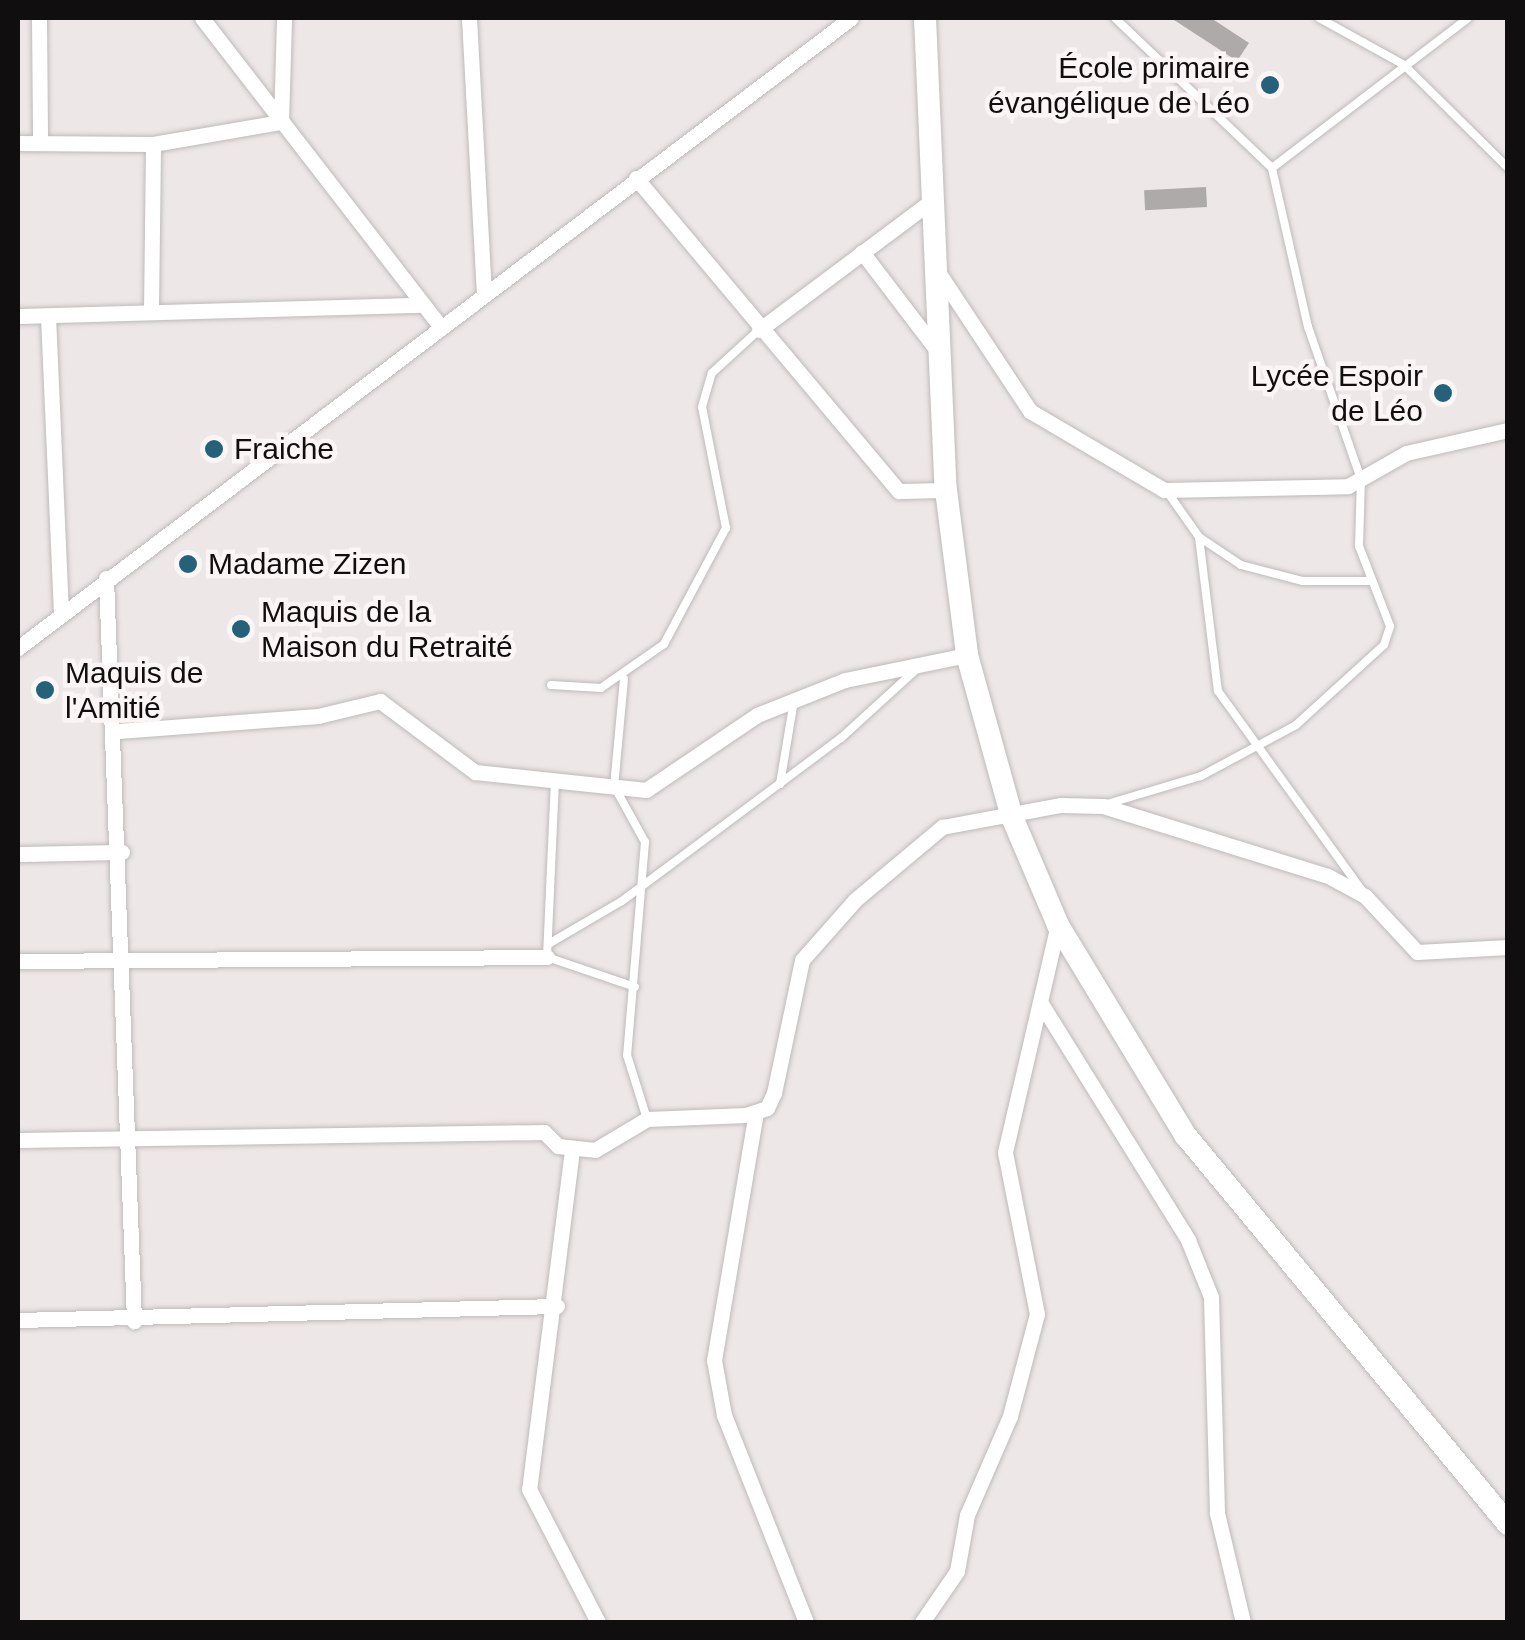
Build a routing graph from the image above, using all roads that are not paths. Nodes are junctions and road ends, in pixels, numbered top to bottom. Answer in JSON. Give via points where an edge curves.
{"nodes":[{"id":1,"x":40,"y":18,"type":"edge"},
{"id":2,"x":202,"y":18,"type":"edge"},
{"id":3,"x":284,"y":18,"type":"edge"},
{"id":4,"x":469,"y":18,"type":"edge"},
{"id":5,"x":851,"y":18,"type":"edge"},
{"id":6,"x":924,"y":18,"type":"edge"},
{"id":7,"x":1319,"y":18,"type":"edge"},
{"id":8,"x":1468,"y":18,"type":"edge"},
{"id":9,"x":1121,"y":20,"type":"edge"},
{"id":10,"x":1404,"y":65,"type":"junction"},
{"id":11,"x":281,"y":122,"type":"junction"},
{"id":12,"x":18,"y":144,"type":"edge"},
{"id":13,"x":40,"y":144,"type":"junction"},
{"id":14,"x":153,"y":144,"type":"junction"},
{"id":15,"x":1272,"y":168,"type":"junction"},
{"id":16,"x":1508,"y":168,"type":"edge"},
{"id":17,"x":636,"y":178,"type":"junction"},
{"id":18,"x":934,"y":198,"type":"junction"},
{"id":19,"x":862,"y":252,"type":"junction"},
{"id":20,"x":938,"y":272,"type":"junction"},
{"id":21,"x":484,"y":292,"type":"junction"},
{"id":22,"x":423,"y":305,"type":"junction"},
{"id":23,"x":151,"y":311,"type":"junction"},
{"id":24,"x":18,"y":316,"type":"edge"},
{"id":25,"x":48,"y":316,"type":"junction"},
{"id":26,"x":439,"y":325,"type":"junction"},
{"id":27,"x":758,"y":330,"type":"junction"},
{"id":28,"x":942,"y":356,"type":"junction"},
{"id":29,"x":1508,"y":430,"type":"edge"},
{"id":30,"x":1361,"y":479,"type":"junction"},
{"id":31,"x":946,"y":490,"type":"junction"},
{"id":32,"x":1164,"y":490,"type":"junction"},
{"id":33,"x":1199,"y":537,"type":"junction"},
{"id":34,"x":106,"y":578,"type":"junction"},
{"id":35,"x":1370,"y":581,"type":"junction"},
{"id":36,"x":60,"y":613,"type":"junction"},
{"id":37,"x":18,"y":648,"type":"edge"},
{"id":38,"x":967,"y":655,"type":"junction"},
{"id":39,"x":922,"y":665,"type":"junction"},
{"id":40,"x":624,"y":679,"type":"junction"},
{"id":41,"x":552,"y":685,"type":"dead end"},
{"id":42,"x":794,"y":706,"type":"junction"},
{"id":43,"x":118,"y":731,"type":"junction"},
{"id":44,"x":1254,"y":749,"type":"junction"},
{"id":45,"x":554,"y":780,"type":"junction"},
{"id":46,"x":780,"y":784,"type":"junction"},
{"id":47,"x":614,"y":786,"type":"junction"},
{"id":48,"x":1102,"y":806,"type":"junction"},
{"id":49,"x":1012,"y":817,"type":"junction"},
{"id":50,"x":122,"y":852,"type":"junction"},
{"id":51,"x":18,"y":854,"type":"edge"},
{"id":52,"x":639,"y":888,"type":"junction"},
{"id":53,"x":1366,"y":896,"type":"junction"},
{"id":54,"x":1058,"y":925,"type":"junction"},
{"id":55,"x":1508,"y":947,"type":"edge"},
{"id":56,"x":549,"y":950,"type":"junction"},
{"id":57,"x":18,"y":961,"type":"edge"},
{"id":58,"x":126,"y":961,"type":"junction"},
{"id":59,"x":634,"y":987,"type":"junction"},
{"id":60,"x":1042,"y":1005,"type":"junction"},
{"id":61,"x":756,"y":1112,"type":"junction"},
{"id":62,"x":647,"y":1119,"type":"junction"},
{"id":63,"x":18,"y":1140,"type":"edge"},
{"id":64,"x":130,"y":1140,"type":"junction"},
{"id":65,"x":572,"y":1150,"type":"junction"},
{"id":66,"x":557,"y":1306,"type":"junction"},
{"id":67,"x":18,"y":1320,"type":"edge"},
{"id":68,"x":134,"y":1321,"type":"junction"},
{"id":69,"x":1508,"y":1524,"type":"edge"},
{"id":70,"x":598,"y":1622,"type":"edge"},
{"id":71,"x":806,"y":1622,"type":"edge"},
{"id":72,"x":922,"y":1622,"type":"edge"},
{"id":73,"x":1242,"y":1622,"type":"edge"}],
"edges":[{"from":1,"to":13,"type":"street"},
{"from":2,"to":11,"type":"street"},
{"from":3,"to":11,"type":"street"},
{"from":4,"to":21,"type":"street"},
{"from":5,"to":17,"type":"street"},
{"from":6,"to":18,"type":"street"},
{"from":7,"to":10,"type":"lane"},
{"from":8,"to":10,"type":"lane"},
{"from":9,"to":15,"type":"lane"},
{"from":10,"to":15,"type":"lane"},
{"from":10,"to":16,"type":"lane"},
{"from":11,"to":14,"type":"street"},
{"from":11,"to":22,"type":"street"},
{"from":12,"to":13,"type":"street"},
{"from":13,"to":14,"type":"street"},
{"from":14,"to":23,"type":"street"},
{"from":15,"to":30,"type":"lane","via":[[1308,327]]},
{"from":17,"to":21,"type":"street"},
{"from":17,"to":27,"type":"street"},
{"from":18,"to":19,"type":"street"},
{"from":18,"to":20,"type":"street"},
{"from":19,"to":27,"type":"street"},
{"from":19,"to":28,"type":"street"},
{"from":20,"to":28,"type":"street"},
{"from":20,"to":32,"type":"street","via":[[1030,411]]},
{"from":21,"to":26,"type":"street"},
{"from":22,"to":23,"type":"street"},
{"from":22,"to":26,"type":"street"},
{"from":23,"to":25,"type":"street"},
{"from":24,"to":25,"type":"street"},
{"from":25,"to":36,"type":"street"},
{"from":26,"to":34,"type":"street"},
{"from":27,"to":31,"type":"street","via":[[899,491]]},
{"from":27,"to":40,"type":"lane","via":[[712,373],[702,407],[726,528],[664,644]]},
{"from":28,"to":31,"type":"street"},
{"from":29,"to":30,"type":"street","via":[[1406,454]]},
{"from":30,"to":32,"type":"street"},
{"from":30,"to":35,"type":"lane","via":[[1360,546]]},
{"from":31,"to":38,"type":"street"},
{"from":32,"to":33,"type":"lane"},
{"from":33,"to":35,"type":"lane","via":[[1242,565],[1303,581]]},
{"from":33,"to":44,"type":"lane","via":[[1218,691]]},
{"from":34,"to":36,"type":"street"},
{"from":34,"to":43,"type":"street"},
{"from":35,"to":44,"type":"lane","via":[[1388,602],[1384,645],[1296,725]]},
{"from":36,"to":37,"type":"street"},
{"from":38,"to":39,"type":"street"},
{"from":38,"to":49,"type":"street"},
{"from":39,"to":42,"type":"street","via":[[845,680]]},
{"from":39,"to":46,"type":"lane"},
{"from":40,"to":41,"type":"lane"},
{"from":40,"to":47,"type":"lane"},
{"from":42,"to":46,"type":"lane"},
{"from":42,"to":47,"type":"street","via":[[757,715],[646,790]]},
{"from":43,"to":45,"type":"street","via":[[318,716],[380,701],[475,772]]},
{"from":43,"to":50,"type":"street"},
{"from":44,"to":48,"type":"lane"},
{"from":44,"to":53,"type":"lane"},
{"from":45,"to":47,"type":"street"},
{"from":45,"to":56,"type":"lane"},
{"from":46,"to":52,"type":"lane"},
{"from":47,"to":52,"type":"lane","via":[[645,842]]},
{"from":48,"to":49,"type":"street"},
{"from":48,"to":53,"type":"street"},
{"from":49,"to":54,"type":"street"},
{"from":49,"to":61,"type":"street","via":[[942,827],[816,941],[793,979],[774,1093]]},
{"from":50,"to":51,"type":"street"},
{"from":50,"to":58,"type":"street"},
{"from":52,"to":56,"type":"lane"},
{"from":52,"to":59,"type":"lane"},
{"from":53,"to":55,"type":"street","via":[[1417,952]]},
{"from":54,"to":60,"type":"street"},
{"from":54,"to":69,"type":"street","via":[[1186,1136]]},
{"from":56,"to":58,"type":"street"},
{"from":56,"to":59,"type":"lane"},
{"from":57,"to":58,"type":"street"},
{"from":58,"to":64,"type":"street"},
{"from":59,"to":62,"type":"lane","via":[[627,1055]]},
{"from":60,"to":72,"type":"street","via":[[1005,1152],[1038,1314],[1010,1416],[966,1516],[957,1571]]},
{"from":60,"to":73,"type":"street","via":[[1188,1240],[1211,1296],[1217,1514]]},
{"from":61,"to":62,"type":"street"},
{"from":61,"to":71,"type":"street","via":[[714,1360],[724,1415]]},
{"from":62,"to":65,"type":"street","via":[[627,1124],[612,1144]]},
{"from":63,"to":64,"type":"street"},
{"from":64,"to":65,"type":"street","via":[[544,1132]]},
{"from":64,"to":68,"type":"street"},
{"from":65,"to":66,"type":"street"},
{"from":66,"to":68,"type":"street"},
{"from":66,"to":70,"type":"street","via":[[529,1489]]},
{"from":67,"to":68,"type":"street"}]}
